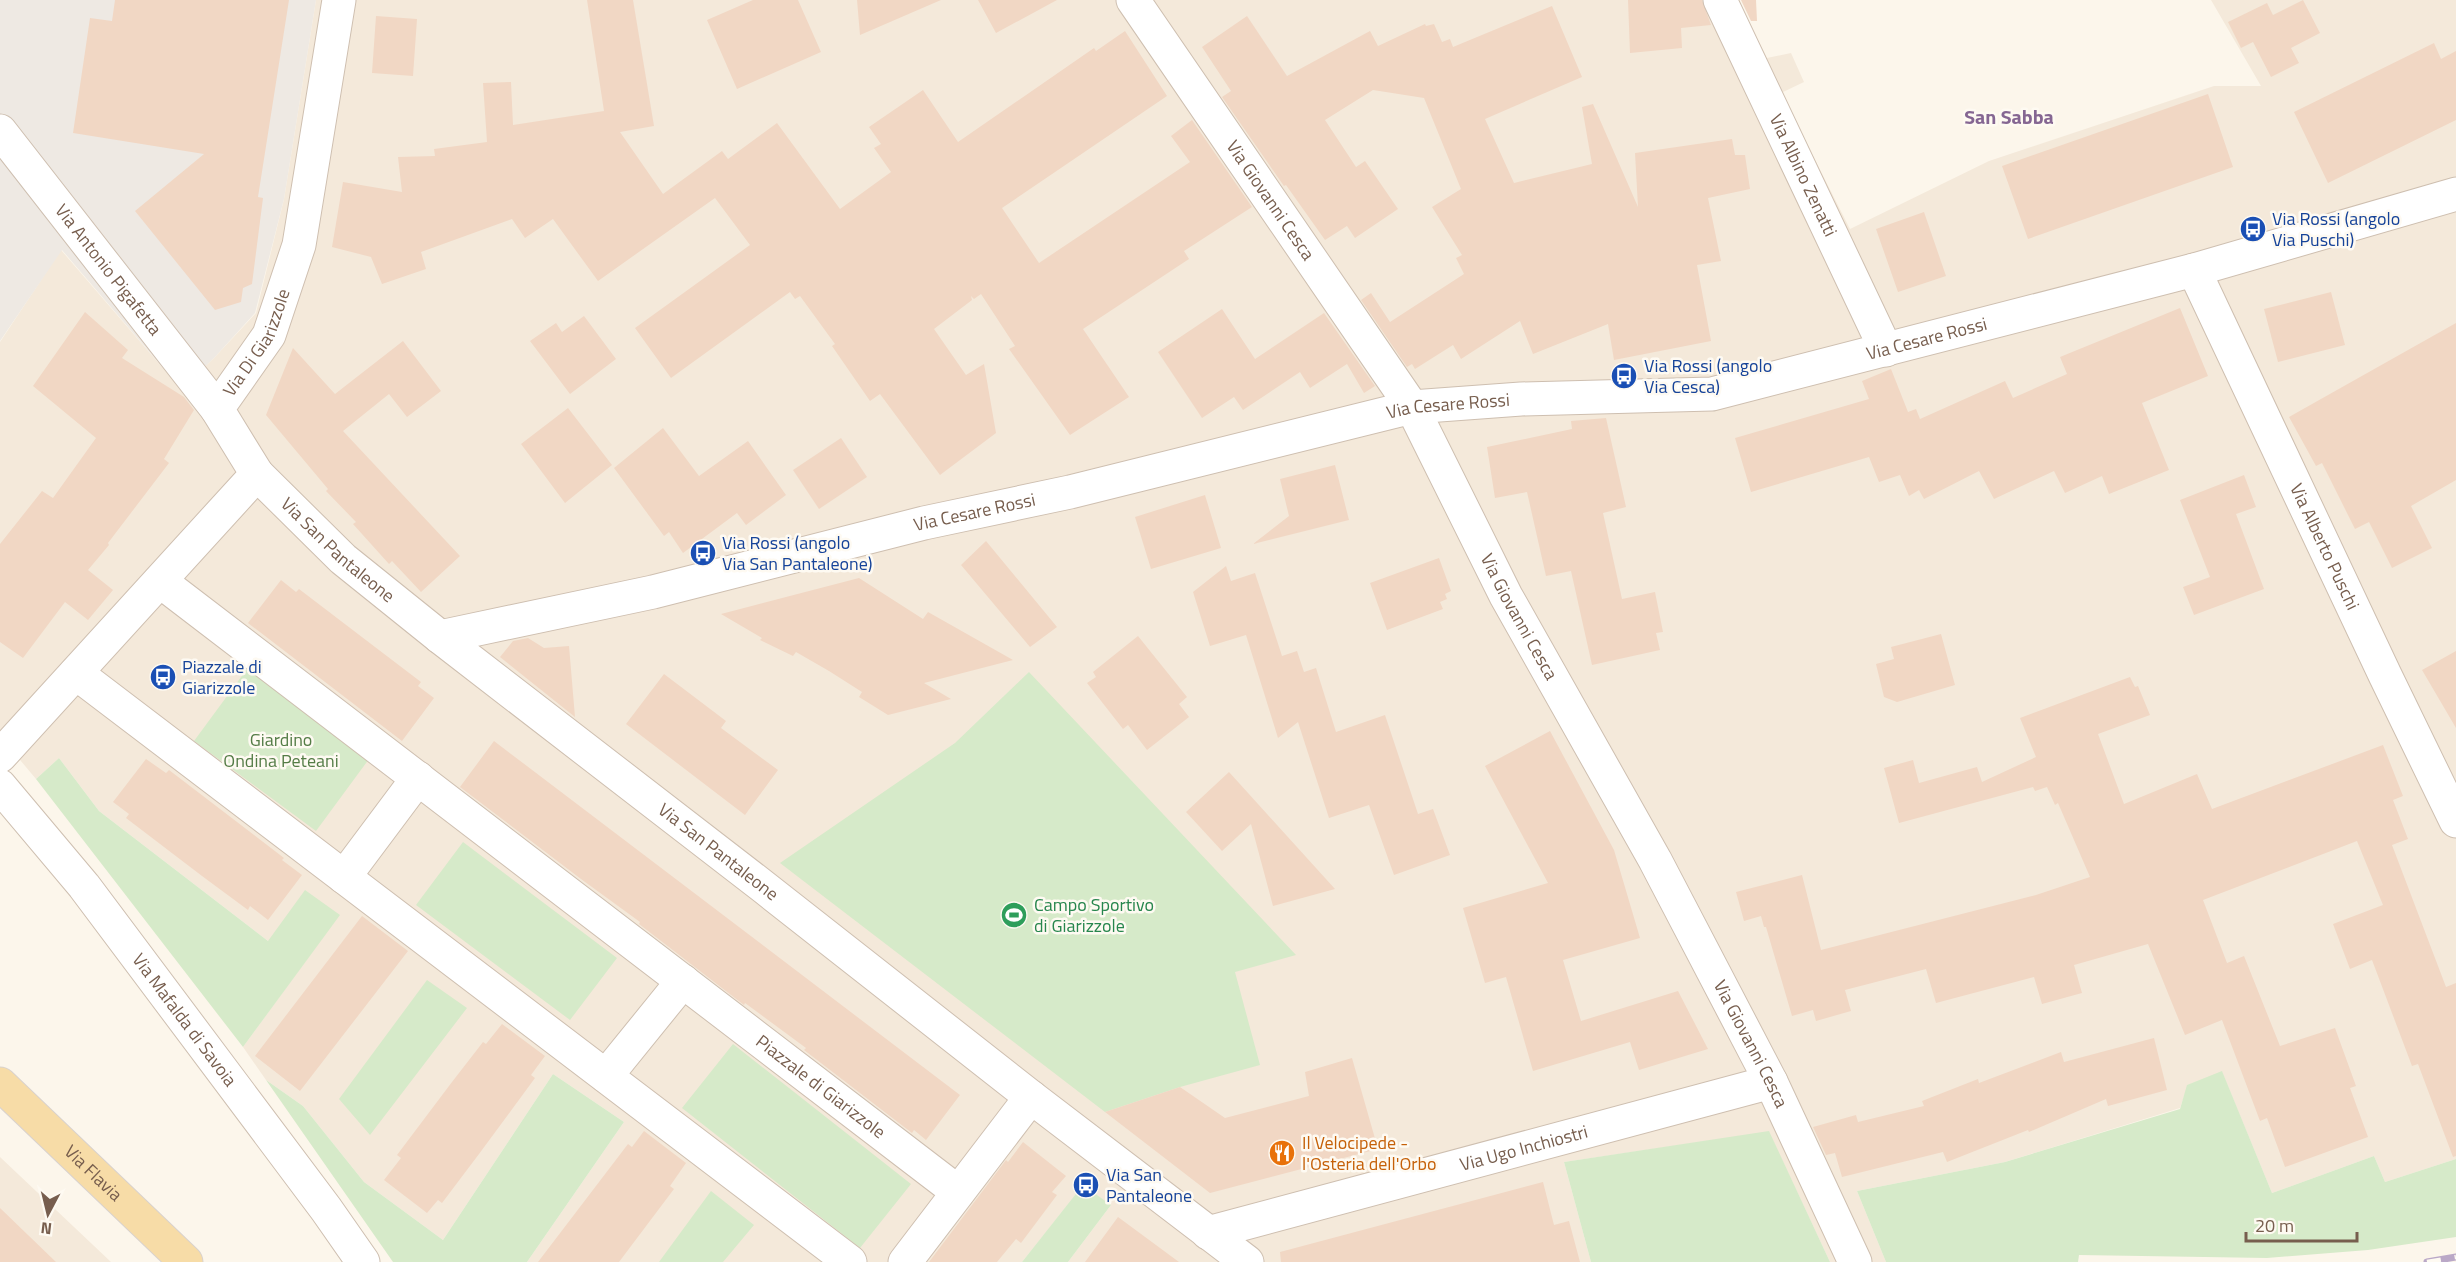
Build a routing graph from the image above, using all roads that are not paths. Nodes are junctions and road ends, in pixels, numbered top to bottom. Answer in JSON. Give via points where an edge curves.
{"nodes":[{"id":1,"x":339,"y":0,"type":"edge"},
{"id":2,"x":1133,"y":0,"type":"edge"},
{"id":3,"x":1720,"y":0,"type":"edge"},
{"id":4,"x":0,"y":130,"type":"edge"},
{"id":5,"x":2456,"y":194,"type":"edge"},
{"id":6,"x":2194,"y":270,"type":"junction"},
{"id":7,"x":1886,"y":350,"type":"junction"},
{"id":8,"x":1412,"y":407,"type":"junction"},
{"id":9,"x":217,"y":409,"type":"junction"},
{"id":10,"x":258,"y":474,"type":"junction"},
{"id":11,"x":160,"y":581,"type":"junction"},
{"id":12,"x":440,"y":637,"type":"junction"},
{"id":13,"x":76,"y":673,"type":"junction"},
{"id":14,"x":5,"y":751,"type":"edge"},
{"id":15,"x":418,"y":778,"type":"junction"},
{"id":16,"x":0,"y":786,"type":"edge"},
{"id":17,"x":2456,"y":821,"type":"edge"},
{"id":18,"x":344,"y":878,"type":"junction"},
{"id":19,"x":683,"y":981,"type":"junction"},
{"id":20,"x":606,"y":1076,"type":"junction"},
{"id":21,"x":1771,"y":1082,"type":"junction"},
{"id":22,"x":0,"y":1084,"type":"edge"},
{"id":23,"x":1031,"y":1098,"type":"junction"},
{"id":24,"x":958,"y":1192,"type":"junction"},
{"id":25,"x":1208,"y":1233,"type":"junction"},
{"id":26,"x":186,"y":1262,"type":"edge"},
{"id":27,"x":363,"y":1262,"type":"edge"},
{"id":28,"x":850,"y":1262,"type":"edge"},
{"id":29,"x":905,"y":1262,"type":"edge"},
{"id":30,"x":1247,"y":1262,"type":"edge"},
{"id":31,"x":1855,"y":1262,"type":"edge"}],
"edges":[{"from":1,"to":9,"type":"street","name":"Via Di Giarizzole","via":[[299,245],[269,335]]},
{"from":2,"to":8,"type":"street","name":"Via Giovanni Cesca"},
{"from":3,"to":7,"type":"street","name":"Via Albino Zenatti"},
{"from":4,"to":9,"type":"street","name":"Via Antonio Pigafetta"},
{"from":5,"to":6,"type":"street","name":"Via Cesare Rossi"},
{"from":6,"to":7,"type":"street","name":"Via Cesare Rossi"},
{"from":6,"to":17,"type":"street","name":"Via Alberto Puschi"},
{"from":7,"to":8,"type":"street","name":"Via Cesare Rossi","via":[[1712,394],[1521,399]]},
{"from":8,"to":12,"type":"street","name":"Via Cesare Rossi","via":[[653,592]]},
{"from":8,"to":21,"type":"street","name":"Via Giovanni Cesca","via":[[1506,596],[1655,860]]},
{"from":9,"to":10,"type":"street","name":"Via Di Giarizzole"},
{"from":10,"to":11,"type":"street"},
{"from":10,"to":12,"type":"street","name":"Via San Pantaleone","via":[[343,559]]},
{"from":11,"to":13,"type":"street"},
{"from":11,"to":15,"type":"street","name":"Piazzale di Giarizzole"},
{"from":12,"to":23,"type":"street","name":"Via San Pantaleone"},
{"from":13,"to":14,"type":"street"},
{"from":13,"to":18,"type":"street"},
{"from":15,"to":18,"type":"street"},
{"from":15,"to":19,"type":"street","name":"Piazzale di Giarizzole"},
{"from":16,"to":27,"type":"street","name":"Via Mafalda di Savoia","via":[[84,886]]},
{"from":18,"to":20,"type":"street"},
{"from":19,"to":20,"type":"street"},
{"from":19,"to":24,"type":"street","name":"Piazzale di Giarizzole"},
{"from":20,"to":28,"type":"street"},
{"from":21,"to":25,"type":"street","name":"Via Ugo Inchiostri"},
{"from":21,"to":31,"type":"street","name":"Via Giovanni Cesca"},
{"from":22,"to":26,"type":"main road","name":"Via Flavia"},
{"from":23,"to":24,"type":"street"},
{"from":23,"to":25,"type":"street","name":"Via San Pantaleone"},
{"from":24,"to":29,"type":"street"},
{"from":25,"to":30,"type":"street","name":"Via San Pantaleone"}]}
